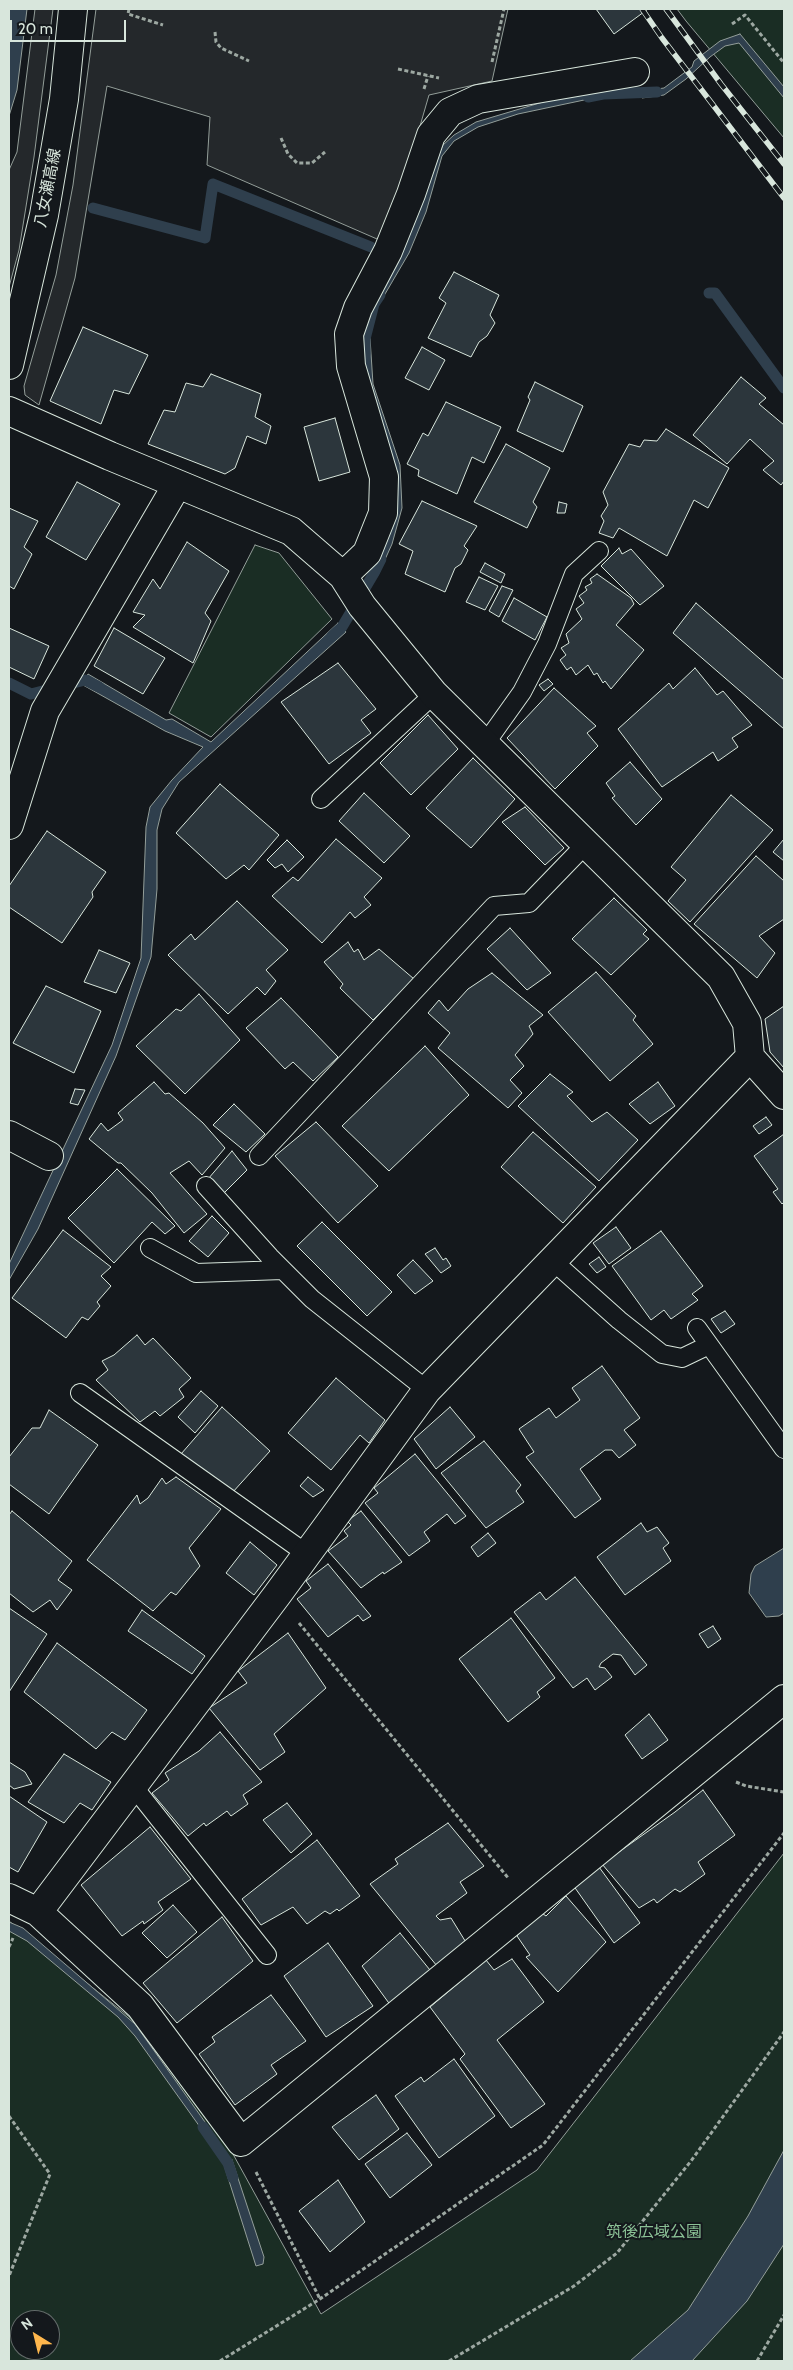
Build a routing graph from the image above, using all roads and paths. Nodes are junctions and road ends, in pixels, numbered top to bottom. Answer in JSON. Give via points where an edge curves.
{"nodes":[{"id":1,"x":73,"y":9,"type":"edge"},
{"id":2,"x":129,"y":9,"type":"edge"},
{"id":3,"x":504,"y":9,"type":"edge"},
{"id":4,"x":732,"y":24,"type":"dead end"},
{"id":5,"x":163,"y":25,"type":"dead end"},
{"id":6,"x":216,"y":32,"type":"dead end"},
{"id":7,"x":249,"y":61,"type":"dead end"},
{"id":8,"x":784,"y":63,"type":"edge"},
{"id":9,"x":492,"y":64,"type":"dead end"},
{"id":10,"x":398,"y":70,"type":"dead end"},
{"id":11,"x":635,"y":72,"type":"dead end"},
{"id":12,"x":444,"y":80,"type":"dead end"},
{"id":13,"x":281,"y":138,"type":"dead end"},
{"id":14,"x":325,"y":152,"type":"dead end"},
{"id":15,"x":9,"y":365,"type":"edge"},
{"id":16,"x":9,"y":411,"type":"edge"},
{"id":17,"x":178,"y":485,"type":"junction"},
{"id":18,"x":599,"y":551,"type":"dead end"},
{"id":19,"x":343,"y":576,"type":"junction"},
{"id":20,"x":434,"y":694,"type":"junction"},
{"id":21,"x":484,"y":744,"type":"junction"},
{"id":22,"x":321,"y":799,"type":"dead end"},
{"id":23,"x":9,"y":824,"type":"edge"},
{"id":24,"x":586,"y":844,"type":"junction"},
{"id":25,"x":750,"y":1057,"type":"junction"},
{"id":26,"x":784,"y":1095,"type":"edge"},
{"id":27,"x":9,"y":1134,"type":"edge"},
{"id":28,"x":49,"y":1156,"type":"dead end"},
{"id":29,"x":259,"y":1156,"type":"dead end"},
{"id":30,"x":206,"y":1186,"type":"dead end"},
{"id":31,"x":150,"y":1248,"type":"dead end"},
{"id":32,"x":553,"y":1261,"type":"junction"},
{"id":33,"x":283,"y":1270,"type":"junction"},
{"id":34,"x":697,"y":1328,"type":"dead end"},
{"id":35,"x":709,"y":1346,"type":"junction"},
{"id":36,"x":427,"y":1390,"type":"junction"},
{"id":37,"x":80,"y":1394,"type":"dead end"},
{"id":38,"x":784,"y":1449,"type":"edge"},
{"id":39,"x":307,"y":1554,"type":"junction"},
{"id":40,"x":277,"y":1595,"type":"junction"},
{"id":41,"x":784,"y":1699,"type":"edge"},
{"id":42,"x":702,"y":1766,"type":"junction"},
{"id":43,"x":133,"y":1786,"type":"junction"},
{"id":44,"x":784,"y":1792,"type":"edge"},
{"id":45,"x":784,"y":1832,"type":"edge"},
{"id":46,"x":9,"y":1898,"type":"edge"},
{"id":47,"x":530,"y":1906,"type":"junction"},
{"id":48,"x":38,"y":1912,"type":"junction"},
{"id":49,"x":267,"y":1955,"type":"dead end"},
{"id":50,"x":784,"y":2032,"type":"edge"},
{"id":51,"x":9,"y":2116,"type":"edge"},
{"id":52,"x":241,"y":2142,"type":"junction"},
{"id":53,"x":9,"y":2276,"type":"edge"},
{"id":54,"x":320,"y":2299,"type":"junction"},
{"id":55,"x":784,"y":2315,"type":"edge"},
{"id":56,"x":220,"y":2361,"type":"edge"},
{"id":57,"x":449,"y":2361,"type":"edge"},
{"id":58,"x":757,"y":2361,"type":"edge"}],
"edges":[{"from":1,"to":15,"type":"street","name":"八女瀬高線","via":[[64,98],[44,215]]},
{"from":2,"to":5,"type":"path","via":[[128,14]]},
{"from":3,"to":9,"type":"path"},
{"from":4,"to":8,"type":"path","via":[[745,16]]},
{"from":6,"to":7,"type":"path","via":[[216,42],[221,48]]},
{"from":10,"to":12,"type":"path"},
{"from":11,"to":19,"type":"street","via":[[478,99],[450,112],[431,134],[388,251],[358,308],[350,334],[350,366],[384,477],[383,513],[367,553]]},
{"from":13,"to":14,"type":"path","via":[[288,154],[297,163],[312,162]]},
{"from":16,"to":17,"type":"street"},
{"from":17,"to":19,"type":"street","via":[[290,532]]},
{"from":17,"to":23,"type":"street","via":[[45,711]]},
{"from":18,"to":21,"type":"lane","via":[[574,574],[546,644],[522,692]]},
{"from":19,"to":20,"type":"street","via":[[362,606]]},
{"from":20,"to":21,"type":"street"},
{"from":20,"to":22,"type":"lane"},
{"from":21,"to":24,"type":"street"},
{"from":24,"to":25,"type":"street","via":[[721,977],[747,1023]]},
{"from":24,"to":29,"type":"lane","via":[[529,903],[494,906]]},
{"from":25,"to":26,"type":"street"},
{"from":25,"to":32,"type":"street"},
{"from":27,"to":28,"type":"street"},
{"from":30,"to":33,"type":"lane"},
{"from":31,"to":33,"type":"lane","via":[[196,1273]]},
{"from":32,"to":35,"type":"lane","via":[[662,1354],[682,1358]]},
{"from":32,"to":36,"type":"street"},
{"from":33,"to":36,"type":"lane","via":[[312,1299]]},
{"from":34,"to":35,"type":"lane"},
{"from":35,"to":38,"type":"lane"},
{"from":36,"to":39,"type":"street"},
{"from":37,"to":39,"type":"lane"},
{"from":39,"to":40,"type":"street"},
{"from":40,"to":43,"type":"street"},
{"from":40,"to":47,"type":"path"},
{"from":41,"to":42,"type":"street"},
{"from":42,"to":44,"type":"path","via":[[746,1786]]},
{"from":42,"to":47,"type":"street"},
{"from":43,"to":48,"type":"street"},
{"from":43,"to":49,"type":"lane"},
{"from":45,"to":54,"type":"path","via":[[544,2145]]},
{"from":46,"to":48,"type":"street"},
{"from":47,"to":52,"type":"street"},
{"from":48,"to":52,"type":"street","via":[[140,2006]]},
{"from":50,"to":57,"type":"path","via":[[691,2161],[617,2254],[574,2286]]},
{"from":51,"to":53,"type":"path","via":[[50,2174]]},
{"from":52,"to":54,"type":"path"},
{"from":54,"to":56,"type":"path"},
{"from":55,"to":58,"type":"path"}]}
